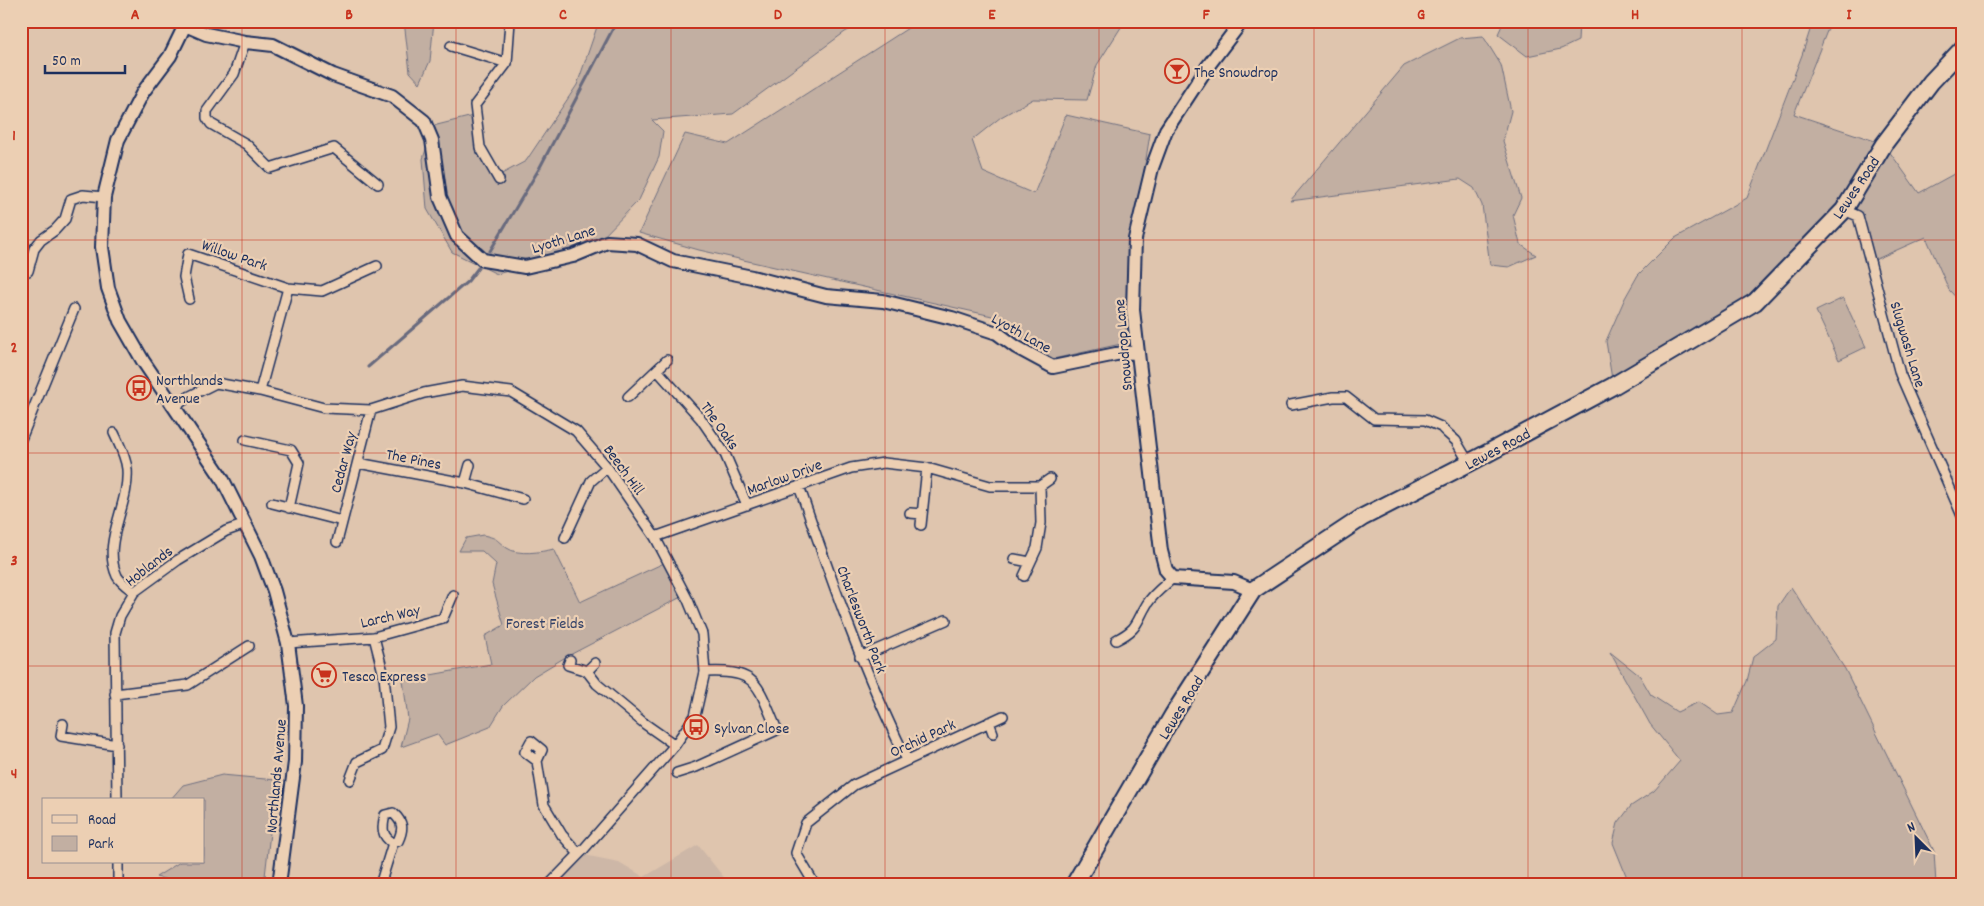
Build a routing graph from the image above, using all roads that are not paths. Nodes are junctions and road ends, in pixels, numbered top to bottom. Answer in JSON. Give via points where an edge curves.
{"nodes":[{"id":1,"x":510,"y":21,"type":"edge"},
{"id":2,"x":1242,"y":21,"type":"edge"},
{"id":3,"x":186,"y":23,"type":"edge"},
{"id":4,"x":245,"y":42,"type":"junction"},
{"id":5,"x":451,"y":46,"type":"dead end"},
{"id":6,"x":1963,"y":48,"type":"edge"},
{"id":7,"x":507,"y":63,"type":"junction"},
{"id":8,"x":499,"y":180,"type":"dead end"},
{"id":9,"x":378,"y":184,"type":"dead end"},
{"id":10,"x":104,"y":201,"type":"junction"},
{"id":11,"x":1844,"y":210,"type":"junction"},
{"id":12,"x":377,"y":266,"type":"dead end"},
{"id":13,"x":28,"y":271,"type":"dead end"},
{"id":14,"x":288,"y":288,"type":"junction"},
{"id":15,"x":189,"y":299,"type":"dead end"},
{"id":16,"x":74,"y":308,"type":"dead end"},
{"id":17,"x":1138,"y":352,"type":"junction"},
{"id":18,"x":667,"y":360,"type":"dead end"},
{"id":19,"x":657,"y":370,"type":"junction"},
{"id":20,"x":260,"y":391,"type":"junction"},
{"id":21,"x":628,"y":397,"type":"dead end"},
{"id":22,"x":1291,"y":405,"type":"dead end"},
{"id":23,"x":174,"y":408,"type":"junction"},
{"id":24,"x":371,"y":410,"type":"junction"},
{"id":25,"x":114,"y":433,"type":"dead end"},
{"id":26,"x":21,"y":439,"type":"edge"},
{"id":27,"x":245,"y":440,"type":"dead end"},
{"id":28,"x":358,"y":463,"type":"junction"},
{"id":29,"x":1469,"y":463,"type":"junction"},
{"id":30,"x":470,"y":465,"type":"dead end"},
{"id":31,"x":607,"y":466,"type":"junction"},
{"id":32,"x":927,"y":468,"type":"junction"},
{"id":33,"x":1050,"y":479,"type":"dead end"},
{"id":34,"x":465,"y":483,"type":"junction"},
{"id":35,"x":799,"y":486,"type":"junction"},
{"id":36,"x":1040,"y":486,"type":"junction"},
{"id":37,"x":523,"y":499,"type":"dead end"},
{"id":38,"x":272,"y":503,"type":"dead end"},
{"id":39,"x":747,"y":505,"type":"junction"},
{"id":40,"x":289,"y":508,"type":"junction"},
{"id":41,"x":910,"y":513,"type":"dead end"},
{"id":42,"x":922,"y":514,"type":"junction"},
{"id":43,"x":1963,"y":518,"type":"edge"},
{"id":44,"x":342,"y":521,"type":"junction"},
{"id":45,"x":246,"y":524,"type":"junction"},
{"id":46,"x":920,"y":525,"type":"dead end"},
{"id":47,"x":655,"y":537,"type":"junction"},
{"id":48,"x":566,"y":538,"type":"dead end"},
{"id":49,"x":337,"y":542,"type":"dead end"},
{"id":50,"x":1014,"y":559,"type":"dead end"},
{"id":51,"x":1030,"y":562,"type":"junction"},
{"id":52,"x":1024,"y":576,"type":"dead end"},
{"id":53,"x":1173,"y":578,"type":"junction"},
{"id":54,"x":1253,"y":590,"type":"junction"},
{"id":55,"x":134,"y":592,"type":"junction"},
{"id":56,"x":453,"y":595,"type":"dead end"},
{"id":57,"x":946,"y":620,"type":"dead end"},
{"id":58,"x":374,"y":637,"type":"junction"},
{"id":59,"x":1116,"y":640,"type":"dead end"},
{"id":60,"x":288,"y":643,"type":"junction"},
{"id":61,"x":249,"y":646,"type":"dead end"},
{"id":62,"x":860,"y":657,"type":"junction"},
{"id":63,"x":570,"y":660,"type":"dead end"},
{"id":64,"x":595,"y":663,"type":"dead end"},
{"id":65,"x":587,"y":671,"type":"junction"},
{"id":66,"x":705,"y":672,"type":"junction"},
{"id":67,"x":115,"y":694,"type":"junction"},
{"id":68,"x":1003,"y":716,"type":"dead end"},
{"id":69,"x":989,"y":722,"type":"junction"},
{"id":70,"x":63,"y":724,"type":"dead end"},
{"id":71,"x":993,"y":733,"type":"dead end"},
{"id":72,"x":117,"y":745,"type":"junction"},
{"id":73,"x":675,"y":745,"type":"junction"},
{"id":74,"x":906,"y":760,"type":"junction"},
{"id":75,"x":537,"y":761,"type":"dead end"},
{"id":76,"x":677,"y":773,"type":"dead end"},
{"id":77,"x":350,"y":780,"type":"dead end"},
{"id":78,"x":118,"y":798,"type":"edge"},
{"id":79,"x":393,"y":843,"type":"dead end"},
{"id":80,"x":579,"y":854,"type":"junction"},
{"id":81,"x":118,"y":864,"type":"edge"},
{"id":82,"x":118,"y":885,"type":"edge"},
{"id":83,"x":279,"y":885,"type":"edge"},
{"id":84,"x":380,"y":885,"type":"edge"},
{"id":85,"x":549,"y":885,"type":"edge"},
{"id":86,"x":815,"y":885,"type":"edge"},
{"id":87,"x":1074,"y":885,"type":"edge"}],
"edges":[{"from":1,"to":7,"type":"street"},
{"from":2,"to":17,"type":"street","name":"Snowdrop Lane","via":[[1166,130],[1152,168],[1135,239],[1133,310]]},
{"from":3,"to":4,"type":"street","name":"Lyoth Lane","via":[[206,34]]},
{"from":3,"to":10,"type":"street","name":"Northlands Avenue","via":[[170,56],[143,92],[118,140]]},
{"from":4,"to":9,"type":"street","via":[[234,74],[207,111],[206,118],[211,124],[246,144],[270,168],[335,143]]},
{"from":4,"to":17,"type":"street","name":"Lyoth Lane","via":[[273,45],[333,75],[392,96],[424,121],[432,140],[440,197],[457,236],[483,260],[525,267],[573,256],[607,242],[636,244],[673,261],[826,296],[884,301],[952,318],[997,333],[1052,367]]},
{"from":5,"to":7,"type":"street"},
{"from":6,"to":11,"type":"highway","name":"Lewes Road","via":[[1931,82],[1884,144]]},
{"from":7,"to":8,"type":"street","via":[[476,105],[480,147]]},
{"from":10,"to":13,"type":"street","via":[[83,196],[71,199],[65,219],[34,249]]},
{"from":10,"to":23,"type":"street","name":"Northlands Avenue","via":[[102,248],[108,288],[120,321]]},
{"from":11,"to":29,"type":"highway","name":"Lewes Road","via":[[1755,302],[1613,386]]},
{"from":11,"to":43,"type":"street","name":"Slugwash Lane","via":[[1858,216],[1900,374]]},
{"from":12,"to":14,"type":"street","name":"Willow Park","via":[[322,291]]},
{"from":14,"to":15,"type":"street","name":"Willow Park","via":[[188,254],[184,277]]},
{"from":14,"to":20,"type":"street"},
{"from":16,"to":26,"type":"street"},
{"from":17,"to":53,"type":"street","name":"Snowdrop Lane","via":[[1161,551],[1166,570]]},
{"from":18,"to":19,"type":"street"},
{"from":19,"to":21,"type":"street"},
{"from":19,"to":39,"type":"street","name":"The Oaks","via":[[706,426],[725,454]]},
{"from":20,"to":23,"type":"street","name":"Beech Hill","via":[[216,383]]},
{"from":20,"to":24,"type":"street","name":"Beech Hill","via":[[324,408]]},
{"from":22,"to":29,"type":"street","via":[[1346,397],[1374,419],[1425,420],[1441,427],[1456,441]]},
{"from":23,"to":45,"type":"street","name":"Northlands Avenue","via":[[222,478]]},
{"from":24,"to":28,"type":"street","name":"Cedar Way"},
{"from":24,"to":31,"type":"street","name":"Beech Hill","via":[[424,393],[462,386],[511,392],[576,431]]},
{"from":25,"to":55,"type":"street","via":[[127,469],[113,561],[118,578]]},
{"from":27,"to":40,"type":"street","via":[[291,450],[299,463]]},
{"from":28,"to":34,"type":"street","name":"The Pines"},
{"from":28,"to":44,"type":"street","name":"Cedar Way"},
{"from":29,"to":54,"type":"highway","name":"Lewes Road","via":[[1363,517]]},
{"from":30,"to":34,"type":"street"},
{"from":31,"to":47,"type":"street","name":"Beech Hill"},
{"from":31,"to":48,"type":"street","via":[[591,481]]},
{"from":32,"to":35,"type":"street","name":"Marlow Drive","via":[[884,463],[851,468]]},
{"from":32,"to":36,"type":"street","name":"Marlow Drive","via":[[990,486]]},
{"from":32,"to":42,"type":"street"},
{"from":33,"to":36,"type":"street"},
{"from":34,"to":37,"type":"street","name":"The Pines"},
{"from":35,"to":39,"type":"street","name":"Marlow Drive"},
{"from":35,"to":62,"type":"street","name":"Charlesworth Park"},
{"from":36,"to":51,"type":"street","via":[[1042,523],[1037,548]]},
{"from":38,"to":40,"type":"street"},
{"from":39,"to":47,"type":"street","name":"Marlow Drive"},
{"from":40,"to":44,"type":"street"},
{"from":41,"to":42,"type":"street"},
{"from":42,"to":46,"type":"street"},
{"from":44,"to":49,"type":"street","name":"Cedar Way"},
{"from":45,"to":55,"type":"street","name":"Hoblands","via":[[226,531],[178,560]]},
{"from":45,"to":60,"type":"street","name":"Northlands Avenue","via":[[274,591]]},
{"from":47,"to":66,"type":"street","name":"Beech Hill","via":[[702,634]]},
{"from":50,"to":51,"type":"street"},
{"from":51,"to":52,"type":"street"},
{"from":53,"to":54,"type":"street","via":[[1234,582]]},
{"from":53,"to":59,"type":"street","via":[[1147,605],[1131,632]]},
{"from":54,"to":87,"type":"highway","name":"Lewes Road","via":[[1173,715]]},
{"from":55,"to":67,"type":"street","name":"Hoblands","via":[[114,633]]},
{"from":56,"to":58,"type":"street","name":"Larch Way","via":[[443,618]]},
{"from":57,"to":62,"type":"street"},
{"from":58,"to":60,"type":"street","name":"Larch Way"},
{"from":58,"to":77,"type":"street","via":[[384,676],[389,727],[382,750],[357,762]]},
{"from":60,"to":83,"type":"street","name":"Northlands Avenue","via":[[296,706],[295,762]]},
{"from":61,"to":67,"type":"street","via":[[188,685]]},
{"from":62,"to":74,"type":"street","name":"Charlesworth Park"},
{"from":63,"to":65,"type":"street","via":[[568,665]]},
{"from":64,"to":65,"type":"street"},
{"from":65,"to":73,"type":"street","via":[[597,684]]},
{"from":66,"to":73,"type":"street","name":"Beech Hill","via":[[695,716]]},
{"from":66,"to":76,"type":"street","via":[[727,671],[746,675],[758,687],[777,730]]},
{"from":67,"to":72,"type":"street","name":"Hoblands"},
{"from":68,"to":69,"type":"street","name":"Orchid Park"},
{"from":69,"to":71,"type":"street"},
{"from":69,"to":74,"type":"street","name":"Orchid Park"},
{"from":70,"to":72,"type":"street","via":[[61,736]]},
{"from":72,"to":78,"type":"street","name":"Hoblands"},
{"from":73,"to":80,"type":"street","name":"Beech Hill"},
{"from":74,"to":86,"type":"street","name":"Orchid Park","via":[[854,785],[806,823],[796,853]]},
{"from":75,"to":80,"type":"street","via":[[544,805],[562,835]]},
{"from":79,"to":84,"type":"street"},
{"from":80,"to":85,"type":"street","name":"Beech Hill"},
{"from":81,"to":82,"type":"street"}]}
